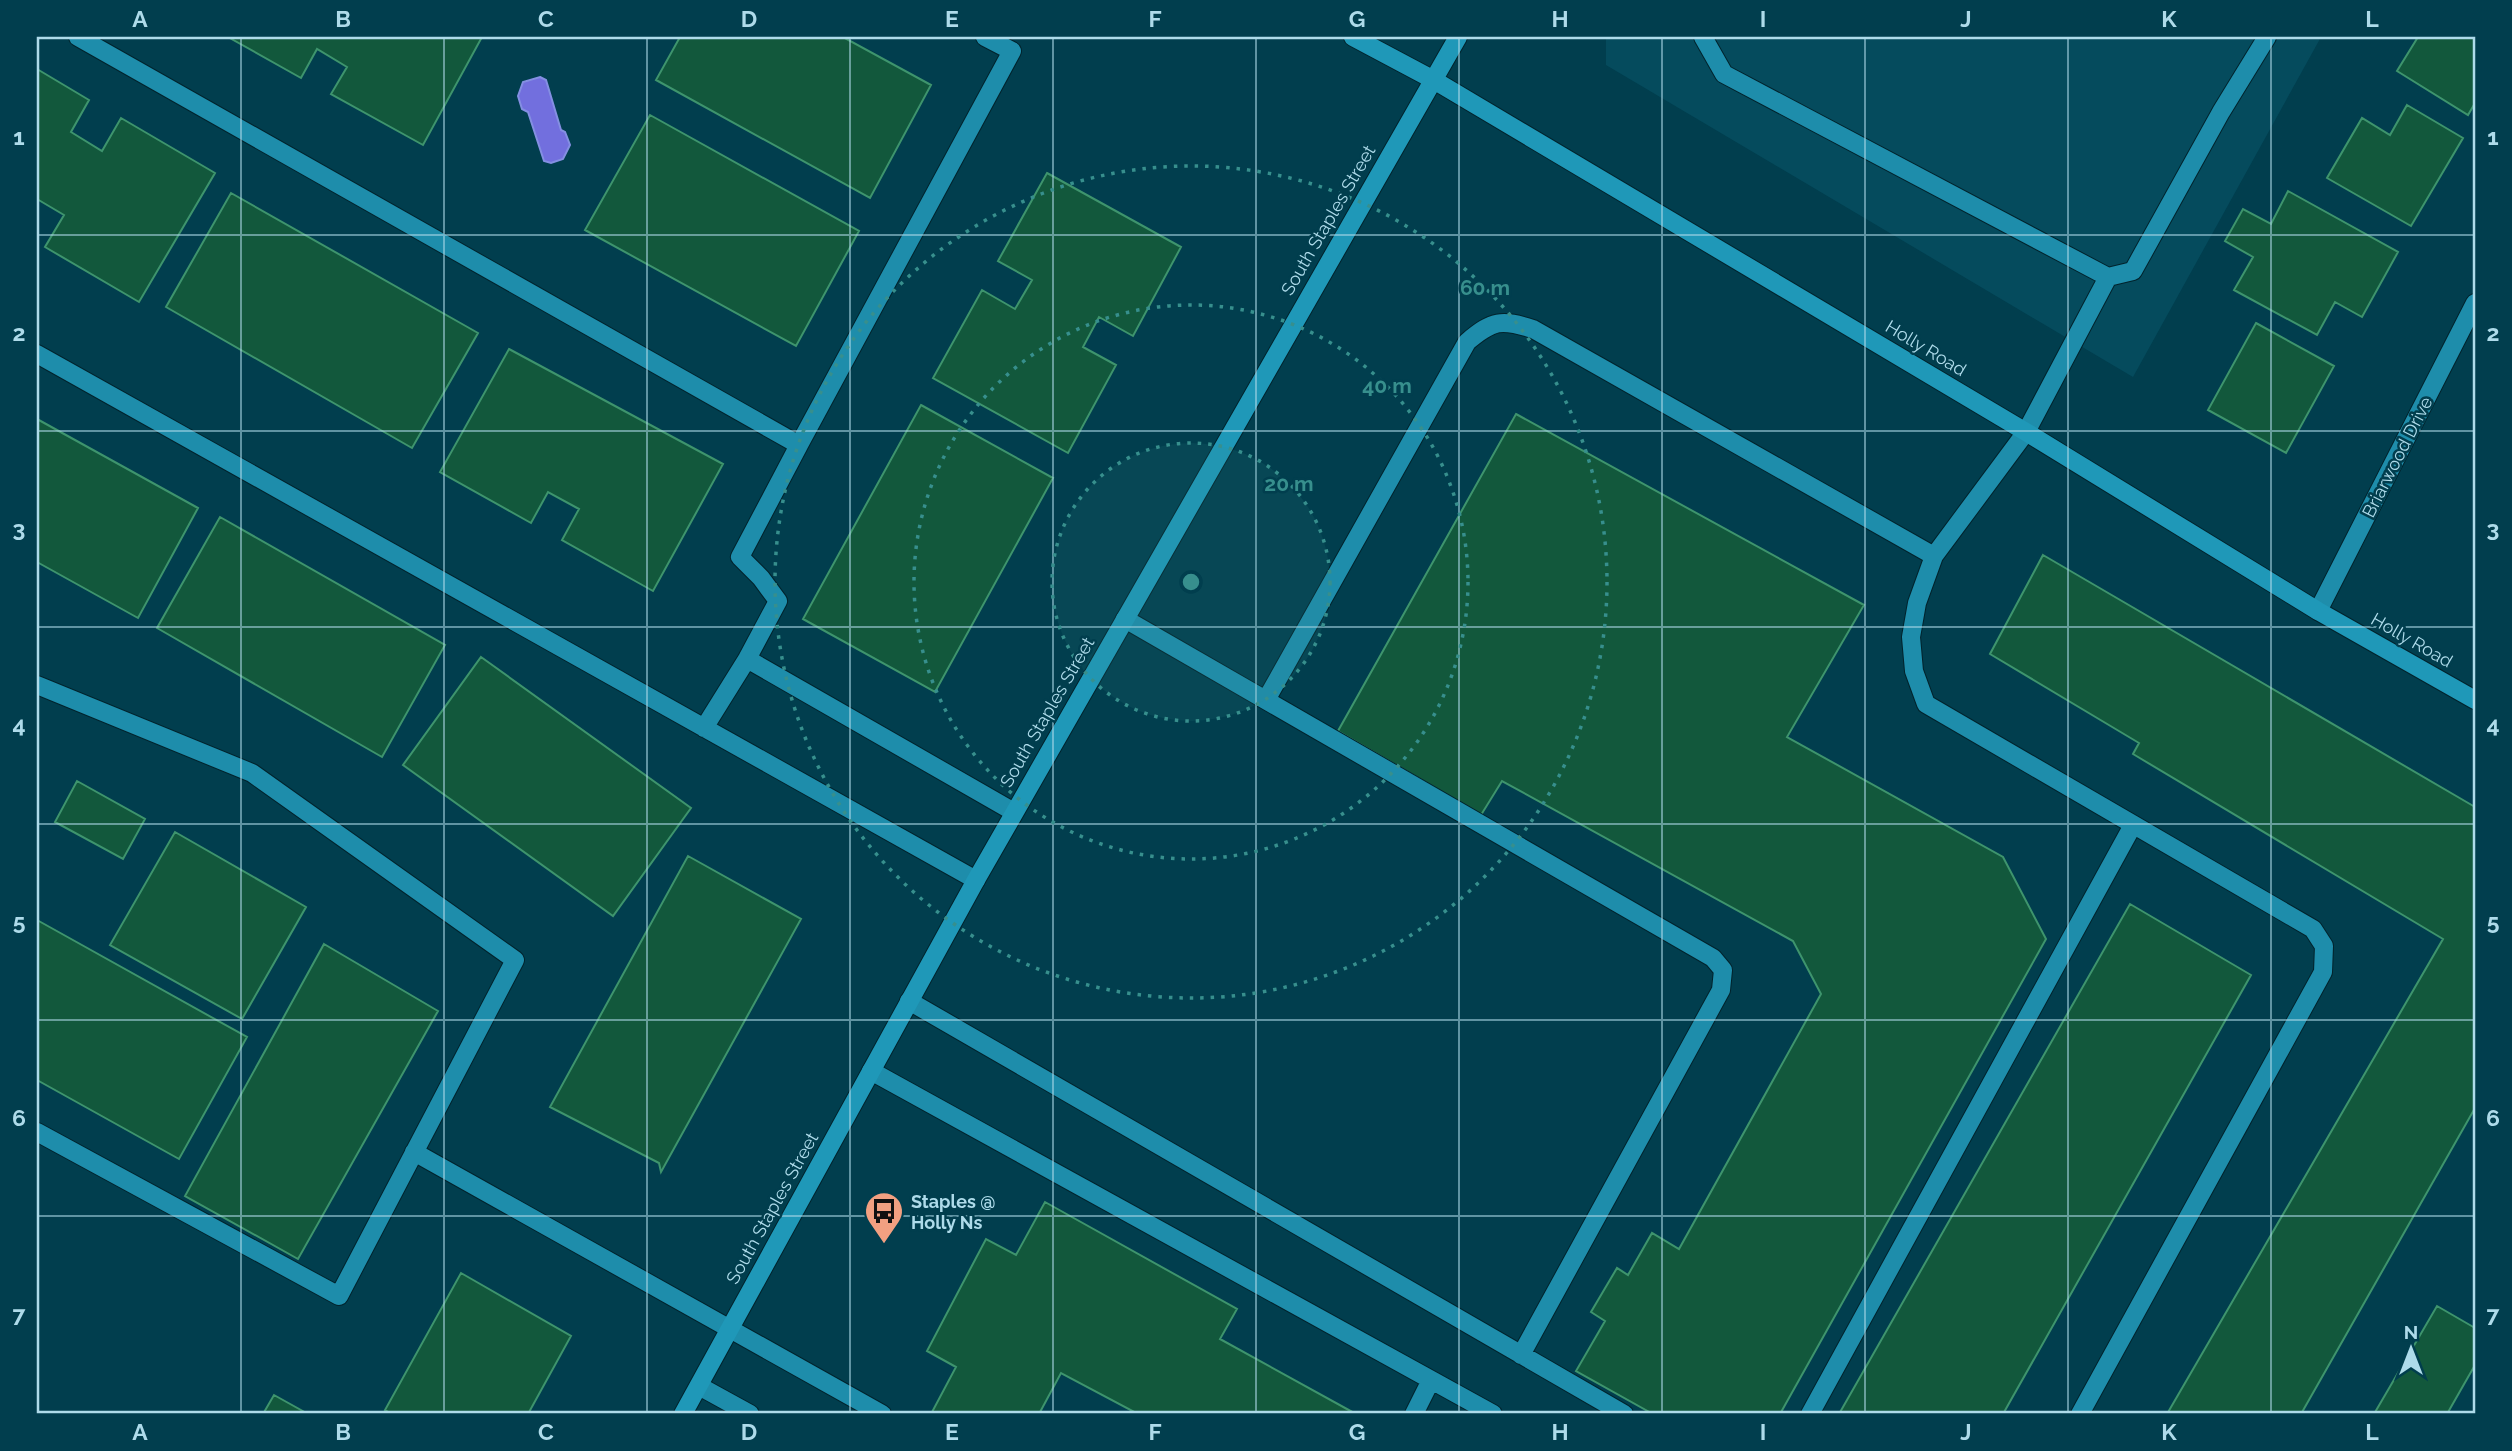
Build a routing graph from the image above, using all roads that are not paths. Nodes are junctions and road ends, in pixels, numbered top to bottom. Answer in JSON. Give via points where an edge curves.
{"nodes":[{"id":1,"x":78,"y":37,"type":"edge"},
{"id":2,"x":985,"y":37,"type":"edge"},
{"id":3,"x":1353,"y":37,"type":"edge"},
{"id":4,"x":1458,"y":37,"type":"edge"},
{"id":5,"x":1703,"y":37,"type":"edge"},
{"id":6,"x":2267,"y":37,"type":"edge"},
{"id":7,"x":1432,"y":79,"type":"junction"},
{"id":8,"x":2108,"y":277,"type":"junction"},
{"id":9,"x":2475,"y":303,"type":"edge"},
{"id":10,"x":37,"y":354,"type":"edge"},
{"id":11,"x":2026,"y":432,"type":"junction"},
{"id":12,"x":799,"y":445,"type":"junction"},
{"id":13,"x":1934,"y":556,"type":"junction"},
{"id":14,"x":2318,"y":611,"type":"junction"},
{"id":15,"x":1125,"y":619,"type":"junction"},
{"id":16,"x":747,"y":659,"type":"junction"},
{"id":17,"x":37,"y":685,"type":"edge"},
{"id":18,"x":2475,"y":700,"type":"edge"},
{"id":19,"x":1266,"y":701,"type":"junction"},
{"id":20,"x":704,"y":728,"type":"junction"},
{"id":21,"x":1014,"y":812,"type":"junction"},
{"id":22,"x":2133,"y":825,"type":"junction"},
{"id":23,"x":975,"y":880,"type":"junction"},
{"id":24,"x":909,"y":1002,"type":"junction"},
{"id":25,"x":871,"y":1071,"type":"junction"},
{"id":26,"x":37,"y":1132,"type":"edge"},
{"id":27,"x":414,"y":1152,"type":"junction"},
{"id":28,"x":730,"y":1329,"type":"junction"},
{"id":29,"x":1521,"y":1355,"type":"junction"},
{"id":30,"x":1431,"y":1380,"type":"junction"},
{"id":31,"x":699,"y":1386,"type":"junction"},
{"id":32,"x":683,"y":1414,"type":"edge"},
{"id":33,"x":750,"y":1414,"type":"edge"},
{"id":34,"x":882,"y":1414,"type":"edge"},
{"id":35,"x":1414,"y":1414,"type":"edge"},
{"id":36,"x":1493,"y":1414,"type":"edge"},
{"id":37,"x":1624,"y":1414,"type":"edge"},
{"id":38,"x":1811,"y":1414,"type":"edge"},
{"id":39,"x":2080,"y":1414,"type":"edge"}],
"edges":[{"from":1,"to":12,"type":"street"},
{"from":2,"to":12,"type":"street","via":[[1012,51]]},
{"from":3,"to":7,"type":"main road","name":"Holly Road"},
{"from":4,"to":7,"type":"main road","name":"South Staples Street"},
{"from":5,"to":8,"type":"street","via":[[1724,74]]},
{"from":6,"to":8,"type":"street","via":[[2133,271]]},
{"from":7,"to":11,"type":"main road","name":"Holly Road"},
{"from":7,"to":15,"type":"main road","name":"South Staples Street"},
{"from":8,"to":11,"type":"street"},
{"from":9,"to":14,"type":"street","name":"Briarwood Drive"},
{"from":10,"to":20,"type":"street"},
{"from":11,"to":13,"type":"street"},
{"from":11,"to":14,"type":"main road","name":"Holly Road"},
{"from":12,"to":16,"type":"street","via":[[740,557],[778,601]]},
{"from":13,"to":19,"type":"street","via":[[1533,329],[1507,321],[1483,328],[1467,342]]},
{"from":13,"to":22,"type":"street","via":[[1917,603],[1911,637],[1914,671],[1926,704]]},
{"from":14,"to":18,"type":"main road","name":"Holly Road"},
{"from":15,"to":19,"type":"street"},
{"from":15,"to":21,"type":"main road","name":"South Staples Street"},
{"from":16,"to":20,"type":"street"},
{"from":16,"to":21,"type":"street"},
{"from":17,"to":27,"type":"street","via":[[252,774],[515,960]]},
{"from":19,"to":29,"type":"street","via":[[1713,958],[1723,970],[1721,990]]},
{"from":20,"to":23,"type":"street"},
{"from":21,"to":23,"type":"main road","name":"South Staples Street"},
{"from":22,"to":38,"type":"street"},
{"from":22,"to":39,"type":"street","via":[[2313,929],[2324,946],[2323,972]]},
{"from":23,"to":24,"type":"main road","name":"South Staples Street"},
{"from":24,"to":25,"type":"main road","name":"South Staples Street"},
{"from":24,"to":29,"type":"street"},
{"from":25,"to":28,"type":"main road","name":"South Staples Street"},
{"from":25,"to":30,"type":"street"},
{"from":26,"to":27,"type":"street","via":[[339,1296]]},
{"from":27,"to":28,"type":"street"},
{"from":28,"to":31,"type":"main road","name":"South Staples Street"},
{"from":28,"to":34,"type":"street"},
{"from":29,"to":37,"type":"street"},
{"from":30,"to":35,"type":"street"},
{"from":30,"to":36,"type":"street"},
{"from":31,"to":32,"type":"main road","name":"South Staples Street"},
{"from":31,"to":33,"type":"street"}]}
